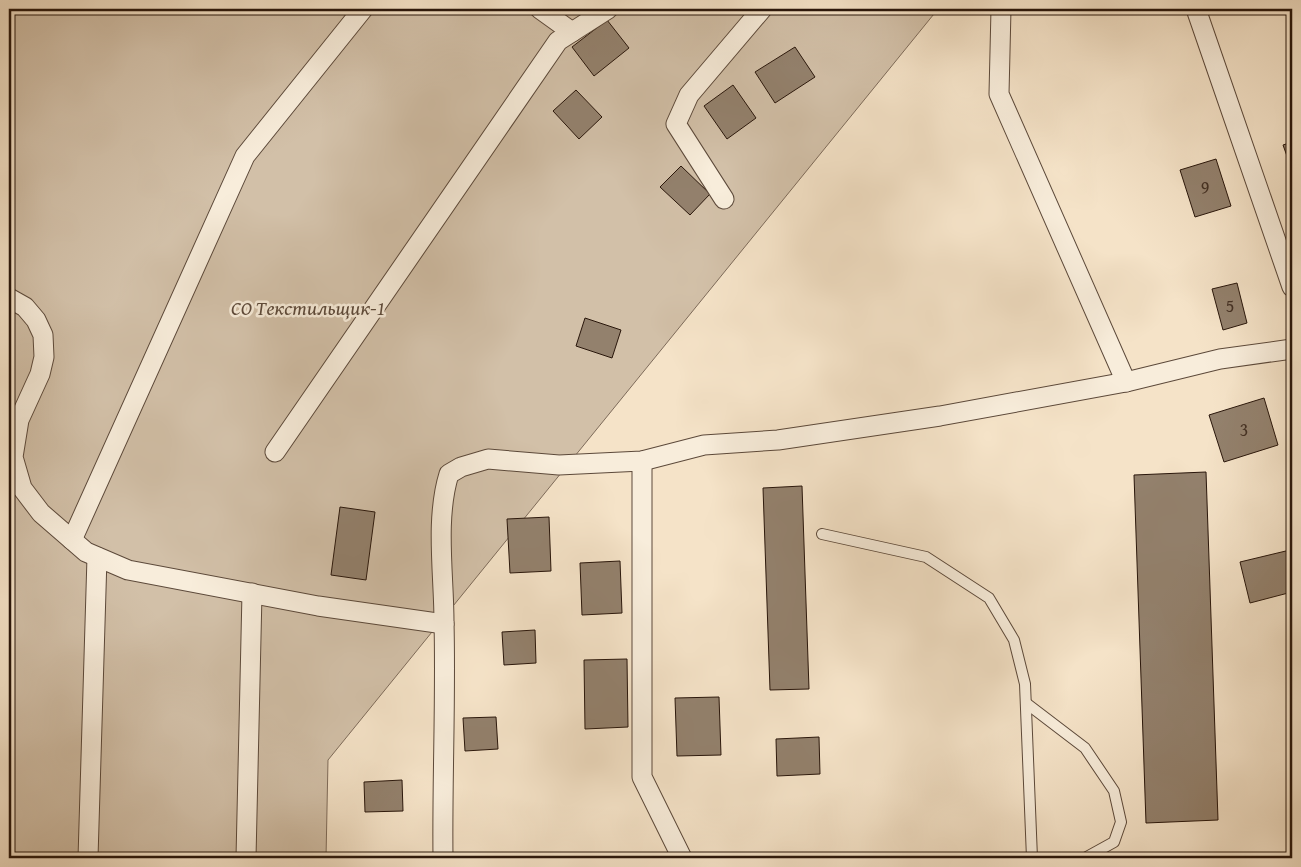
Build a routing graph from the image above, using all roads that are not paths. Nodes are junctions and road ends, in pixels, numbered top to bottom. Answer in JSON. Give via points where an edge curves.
{"nodes":[{"id":1,"x":363,"y":9,"type":"edge"},
{"id":2,"x":540,"y":9,"type":"edge"},
{"id":3,"x":608,"y":9,"type":"edge"},
{"id":4,"x":762,"y":9,"type":"edge"},
{"id":5,"x":1001,"y":9,"type":"edge"},
{"id":6,"x":1196,"y":9,"type":"edge"},
{"id":7,"x":572,"y":32,"type":"junction"},
{"id":8,"x":724,"y":199,"type":"dead end"},
{"id":9,"x":1292,"y":287,"type":"edge"},
{"id":10,"x":9,"y":298,"type":"edge"},
{"id":11,"x":1292,"y":349,"type":"edge"},
{"id":12,"x":1126,"y":382,"type":"junction"},
{"id":13,"x":275,"y":452,"type":"dead end"},
{"id":14,"x":642,"y":461,"type":"junction"},
{"id":15,"x":822,"y":534,"type":"dead end"},
{"id":16,"x":72,"y":540,"type":"junction"},
{"id":17,"x":97,"y":557,"type":"junction"},
{"id":18,"x":252,"y":593,"type":"junction"},
{"id":19,"x":444,"y":624,"type":"junction"},
{"id":20,"x":1026,"y":703,"type":"junction"},
{"id":21,"x":88,"y":858,"type":"edge"},
{"id":22,"x":246,"y":858,"type":"edge"},
{"id":23,"x":443,"y":858,"type":"edge"},
{"id":24,"x":682,"y":858,"type":"edge"},
{"id":25,"x":1032,"y":858,"type":"edge"},
{"id":26,"x":1085,"y":858,"type":"edge"}],
"edges":[{"from":1,"to":16,"type":"street","via":[[245,156]]},
{"from":2,"to":7,"type":"street"},
{"from":3,"to":7,"type":"street"},
{"from":4,"to":8,"type":"street","via":[[689,95],[676,124]]},
{"from":5,"to":12,"type":"street","via":[[999,94]]},
{"from":6,"to":9,"type":"street"},
{"from":7,"to":13,"type":"street","via":[[558,41]]},
{"from":10,"to":16,"type":"street","via":[[25,307],[36,320],[43,335],[44,357],[40,374],[19,420],[13,457],[22,488],[41,513]]},
{"from":11,"to":12,"type":"street","via":[[1220,359]]},
{"from":12,"to":14,"type":"street","via":[[940,416],[778,440],[704,445]]},
{"from":14,"to":19,"type":"street","via":[[559,465],[488,459],[449,474],[443,492],[442,520]]},
{"from":14,"to":24,"type":"street","via":[[642,777]]},
{"from":15,"to":20,"type":"lane","via":[[926,557],[989,598],[1014,640],[1025,684]]},
{"from":16,"to":17,"type":"street"},
{"from":17,"to":18,"type":"street","via":[[128,570]]},
{"from":17,"to":21,"type":"street"},
{"from":18,"to":19,"type":"street"},
{"from":18,"to":22,"type":"street"},
{"from":19,"to":23,"type":"street"},
{"from":20,"to":25,"type":"lane"},
{"from":20,"to":26,"type":"lane","via":[[1084,748],[1114,791],[1121,822],[1114,842]]}]}
